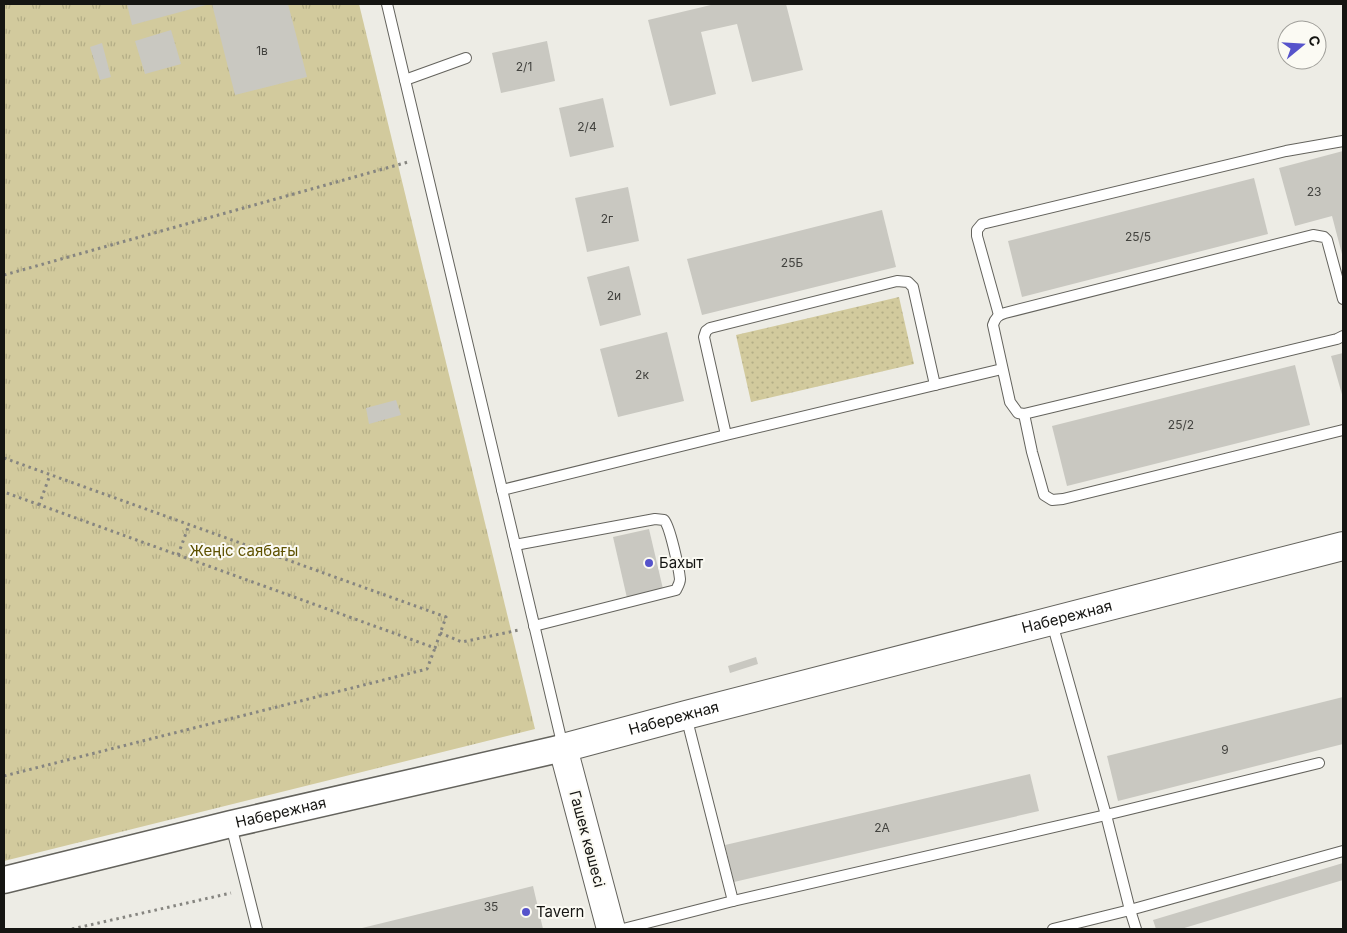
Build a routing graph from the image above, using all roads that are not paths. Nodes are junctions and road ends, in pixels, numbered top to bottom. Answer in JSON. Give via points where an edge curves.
{"nodes":[{"id":1,"x":387,"y":4,"type":"edge"},
{"id":2,"x":466,"y":58,"type":"dead end"},
{"id":3,"x":405,"y":80,"type":"junction"},
{"id":4,"x":1343,"y":142,"type":"edge"},
{"id":5,"x":1343,"y":299,"type":"edge"},
{"id":6,"x":999,"y":315,"type":"junction"},
{"id":7,"x":1343,"y":336,"type":"edge"},
{"id":8,"x":1002,"y":369,"type":"junction"},
{"id":9,"x":935,"y":385,"type":"junction"},
{"id":10,"x":1024,"y":414,"type":"junction"},
{"id":11,"x":1343,"y":430,"type":"edge"},
{"id":12,"x":726,"y":435,"type":"junction"},
{"id":13,"x":502,"y":490,"type":"junction"},
{"id":14,"x":515,"y":544,"type":"junction"},
{"id":15,"x":1343,"y":546,"type":"edge"},
{"id":16,"x":1052,"y":622,"type":"junction"},
{"id":17,"x":534,"y":626,"type":"junction"},
{"id":18,"x":686,"y":714,"type":"junction"},
{"id":19,"x":563,"y":748,"type":"junction"},
{"id":20,"x":1320,"y":763,"type":"dead end"},
{"id":21,"x":1106,"y":815,"type":"junction"},
{"id":22,"x":231,"y":824,"type":"junction"},
{"id":23,"x":1343,"y":851,"type":"edge"},
{"id":24,"x":4,"y":880,"type":"edge"},
{"id":25,"x":733,"y":901,"type":"junction"},
{"id":26,"x":1130,"y":910,"type":"junction"},
{"id":27,"x":256,"y":929,"type":"edge"},
{"id":28,"x":611,"y":929,"type":"edge"},
{"id":29,"x":623,"y":929,"type":"edge"},
{"id":30,"x":1053,"y":929,"type":"edge"},
{"id":31,"x":1136,"y":929,"type":"edge"}],
"edges":[{"from":1,"to":3,"type":"lane"},
{"from":2,"to":3,"type":"lane"},
{"from":3,"to":13,"type":"lane"},
{"from":4,"to":6,"type":"lane","via":[[1286,151],[982,224],[977,236]]},
{"from":5,"to":6,"type":"lane","via":[[1327,240],[1313,235]]},
{"from":6,"to":8,"type":"lane","via":[[993,325]]},
{"from":7,"to":10,"type":"lane"},
{"from":8,"to":9,"type":"lane"},
{"from":8,"to":10,"type":"lane","via":[[1013,408]]},
{"from":9,"to":12,"type":"lane"},
{"from":9,"to":12,"type":"lane","via":[[912,287],[908,282],[897,281],[708,329],[704,337]]},
{"from":10,"to":11,"type":"lane","via":[[1044,495],[1052,500]]},
{"from":12,"to":13,"type":"lane"},
{"from":13,"to":14,"type":"lane"},
{"from":14,"to":17,"type":"lane"},
{"from":14,"to":17,"type":"lane","via":[[660,518],[668,524],[680,578],[676,590]]},
{"from":15,"to":16,"type":"main road","name":"Набережная"},
{"from":16,"to":18,"type":"main road","name":"Набережная"},
{"from":16,"to":21,"type":"lane"},
{"from":17,"to":19,"type":"lane"},
{"from":18,"to":19,"type":"main road","name":"Набережная"},
{"from":18,"to":25,"type":"lane"},
{"from":19,"to":22,"type":"street","name":"Набережная"},
{"from":19,"to":28,"type":"main road","name":"Гашек көшесі"},
{"from":20,"to":21,"type":"lane"},
{"from":21,"to":25,"type":"lane"},
{"from":21,"to":26,"type":"lane"},
{"from":22,"to":24,"type":"street","name":"Набережная"},
{"from":22,"to":27,"type":"lane"},
{"from":23,"to":26,"type":"lane"},
{"from":25,"to":29,"type":"lane"},
{"from":26,"to":30,"type":"lane"},
{"from":26,"to":31,"type":"lane"}]}
